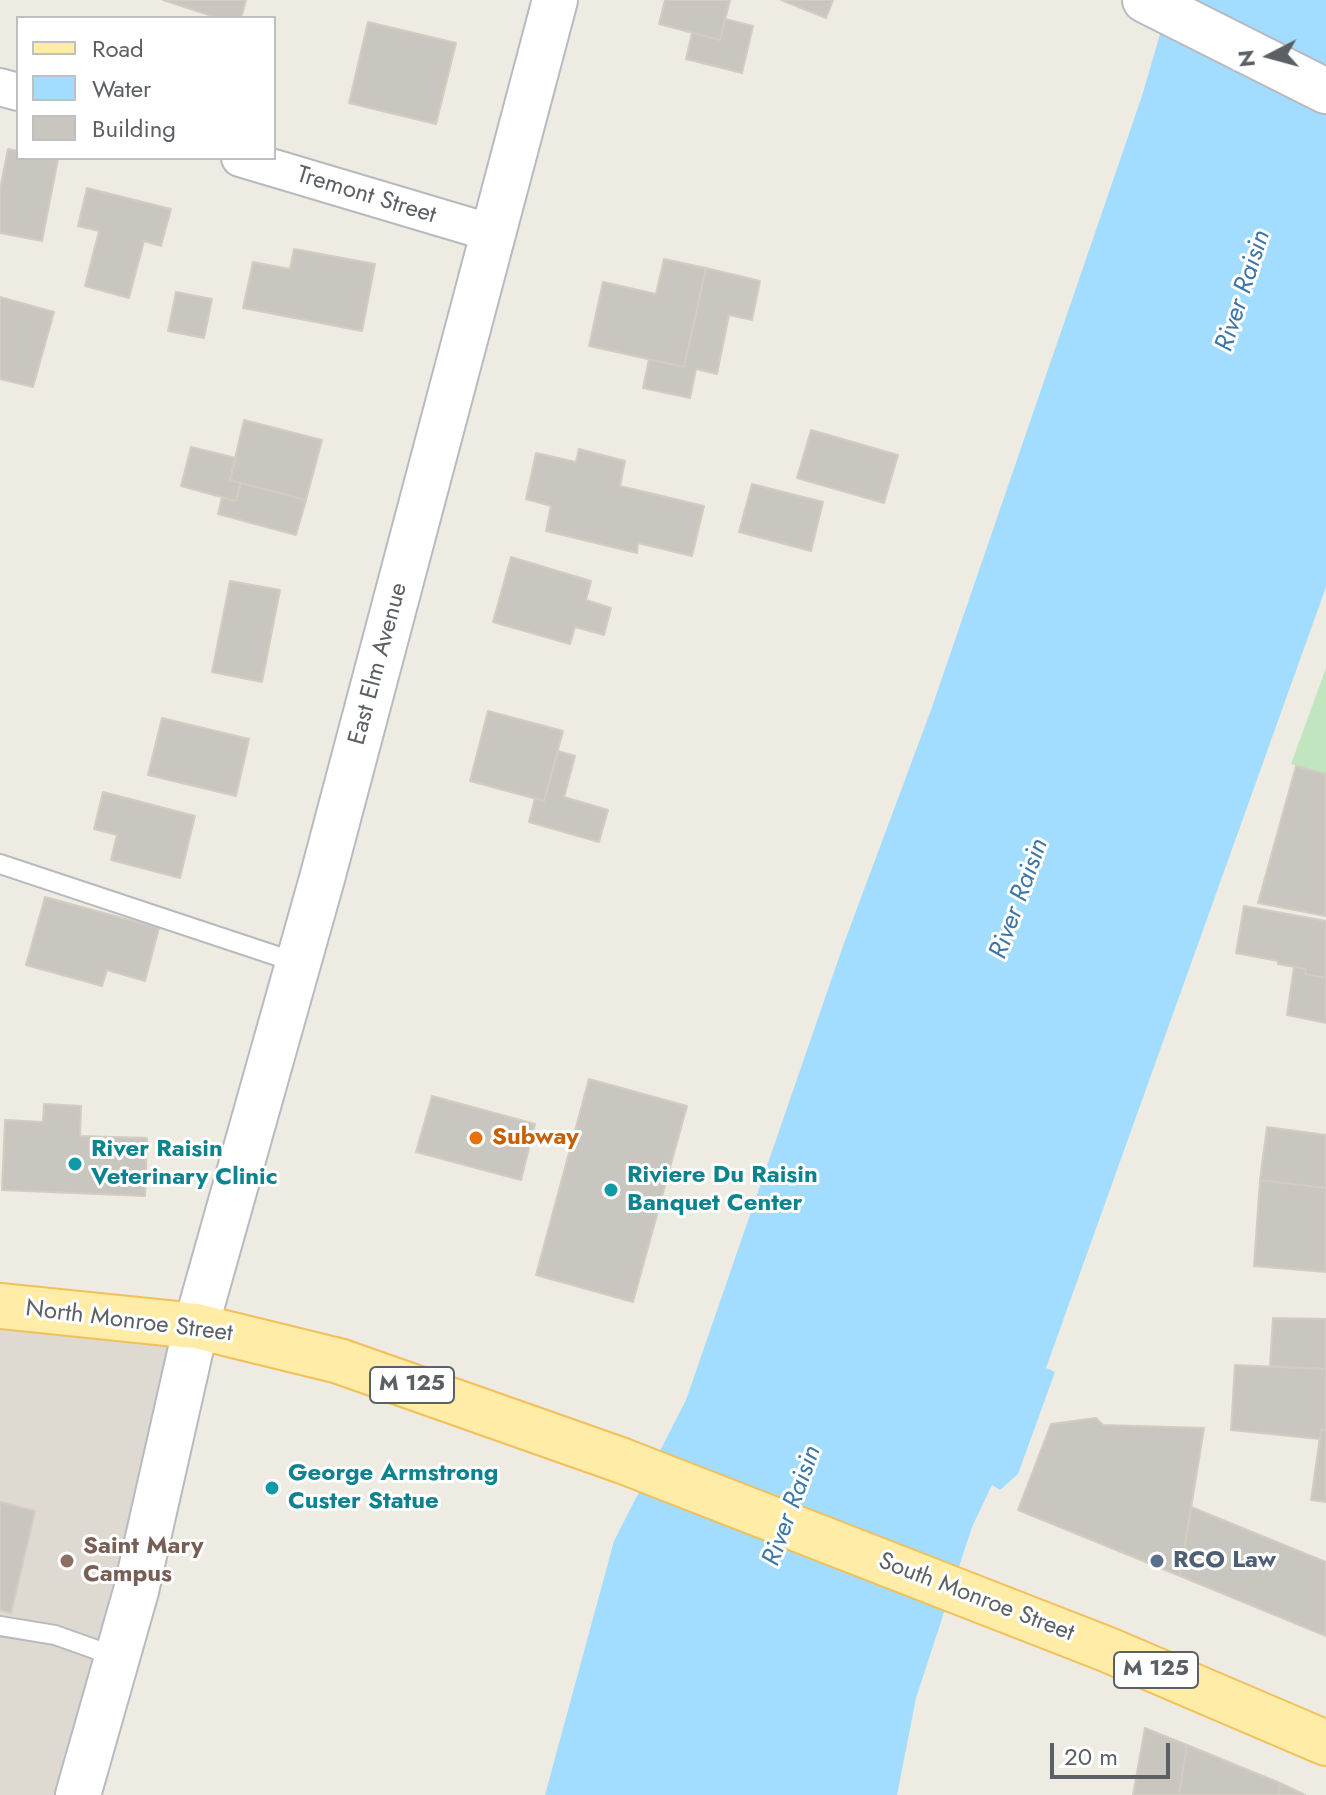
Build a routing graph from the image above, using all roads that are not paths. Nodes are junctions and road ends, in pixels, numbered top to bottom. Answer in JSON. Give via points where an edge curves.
{"nodes":[{"id":1,"x":555,"y":0,"type":"edge"},
{"id":2,"x":1145,"y":0,"type":"edge"},
{"id":3,"x":1326,"y":91,"type":"edge"},
{"id":4,"x":247,"y":160,"type":"edge"},
{"id":5,"x":492,"y":233,"type":"junction"},
{"id":6,"x":0,"y":864,"type":"edge"},
{"id":7,"x":298,"y":963,"type":"junction"},
{"id":8,"x":0,"y":1306,"type":"edge"},
{"id":9,"x":196,"y":1326,"type":"junction"},
{"id":10,"x":623,"y":1461,"type":"joint"},
{"id":11,"x":0,"y":1626,"type":"edge"},
{"id":12,"x":117,"y":1657,"type":"junction"},
{"id":13,"x":1326,"y":1743,"type":"edge"},
{"id":14,"x":78,"y":1795,"type":"edge"}],
"edges":[{"from":1,"to":5,"type":"main road","name":"East Elm Avenue"},
{"from":2,"to":3,"type":"main road"},
{"from":4,"to":5,"type":"street","name":"Tremont Street"},
{"from":5,"to":7,"type":"main road","name":"East Elm Avenue"},
{"from":6,"to":7,"type":"lane"},
{"from":7,"to":9,"type":"main road","name":"East Elm Avenue"},
{"from":8,"to":9,"type":"main road","name":"North Monroe Street","number":"M 125"},
{"from":9,"to":10,"type":"main road","name":"North Monroe Street","number":"M 125","via":[[339,1361]]},
{"from":9,"to":12,"type":"main road","name":"East Elm Avenue"},
{"from":10,"to":13,"type":"main road","name":"South Monroe Street","number":"M 125","via":[[985,1601]]},
{"from":11,"to":12,"type":"lane","via":[[55,1635]]},
{"from":12,"to":14,"type":"main road","name":"East Elm Avenue"}]}
